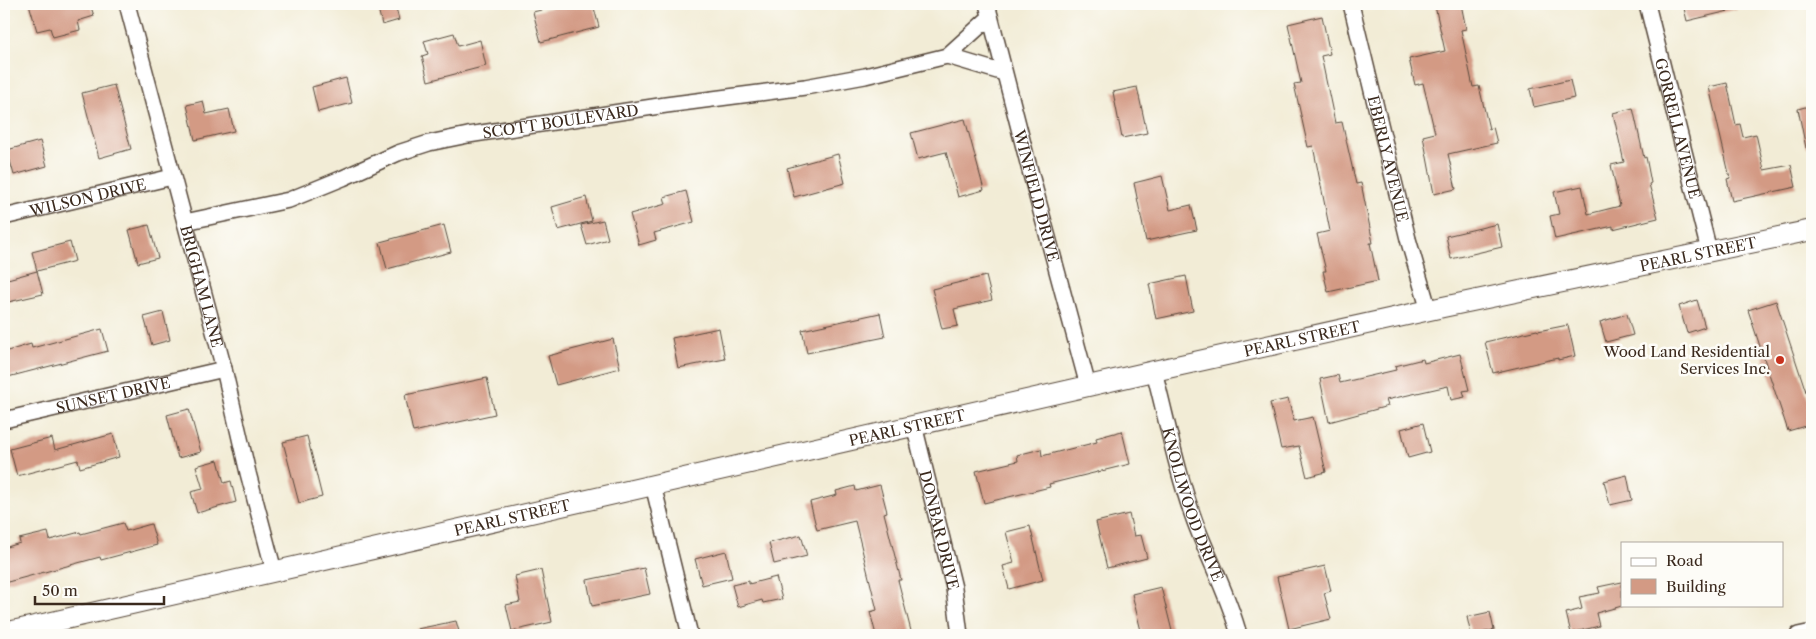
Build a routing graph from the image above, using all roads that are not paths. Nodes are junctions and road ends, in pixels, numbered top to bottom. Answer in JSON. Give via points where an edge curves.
{"nodes":[{"id":1,"x":127,"y":4,"type":"edge"},
{"id":2,"x":1351,"y":4,"type":"edge"},
{"id":3,"x":1647,"y":4,"type":"edge"},
{"id":4,"x":989,"y":10,"type":"edge"},
{"id":5,"x":947,"y":56,"type":"junction"},
{"id":6,"x":1004,"y":73,"type":"junction"},
{"id":7,"x":172,"y":177,"type":"junction"},
{"id":8,"x":4,"y":217,"type":"edge"},
{"id":9,"x":186,"y":222,"type":"junction"},
{"id":10,"x":1812,"y":230,"type":"edge"},
{"id":11,"x":1709,"y":251,"type":"junction"},
{"id":12,"x":1429,"y":311,"type":"junction"},
{"id":13,"x":224,"y":369,"type":"junction"},
{"id":14,"x":1154,"y":371,"type":"junction"},
{"id":15,"x":1088,"y":386,"type":"junction"},
{"id":16,"x":4,"y":420,"type":"edge"},
{"id":17,"x":914,"y":425,"type":"junction"},
{"id":18,"x":654,"y":485,"type":"junction"},
{"id":19,"x":274,"y":572,"type":"junction"},
{"id":20,"x":1812,"y":632,"type":"edge"},
{"id":21,"x":4,"y":633,"type":"edge"},
{"id":22,"x":690,"y":635,"type":"edge"},
{"id":23,"x":960,"y":635,"type":"edge"},
{"id":24,"x":1239,"y":635,"type":"edge"},
{"id":25,"x":1798,"y":635,"type":"edge"}],
"edges":[{"from":1,"to":7,"type":"street","name":"BRIGHAM LANE"},
{"from":2,"to":12,"type":"street","name":"EBERLY AVENUE","via":[[1408,239]]},
{"from":3,"to":11,"type":"street","name":"GORRELL AVENUE"},
{"from":4,"to":5,"type":"street","name":"SCOTT BOULEVARD"},
{"from":4,"to":6,"type":"street","name":"WINFIELD DRIVE"},
{"from":5,"to":6,"type":"street"},
{"from":5,"to":9,"type":"street","name":"SCOTT BOULEVARD","via":[[805,87],[439,141],[398,153],[289,200]]},
{"from":6,"to":15,"type":"street","name":"WINFIELD DRIVE"},
{"from":7,"to":8,"type":"street","name":"WILSON DRIVE"},
{"from":7,"to":9,"type":"street","name":"BRIGHAM LANE"},
{"from":9,"to":13,"type":"street","name":"BRIGHAM LANE"},
{"from":10,"to":11,"type":"street","name":"PEARL STREET"},
{"from":11,"to":12,"type":"street","name":"PEARL STREET"},
{"from":12,"to":14,"type":"street","name":"PEARL STREET"},
{"from":13,"to":16,"type":"street","name":"SUNSET DRIVE"},
{"from":13,"to":19,"type":"street","name":"BRIGHAM LANE"},
{"from":14,"to":15,"type":"street","name":"PEARL STREET"},
{"from":14,"to":24,"type":"street","name":"KNOLLWOOD DRIVE","via":[[1186,495]]},
{"from":15,"to":17,"type":"street","name":"PEARL STREET"},
{"from":17,"to":18,"type":"street","name":"PEARL STREET"},
{"from":17,"to":23,"type":"street","name":"DONBAR DRIVE","via":[[954,588]]},
{"from":18,"to":19,"type":"street","name":"PEARL STREET"},
{"from":18,"to":22,"type":"street"},
{"from":19,"to":21,"type":"street","name":"PEARL STREET"},
{"from":20,"to":25,"type":"street"}]}
